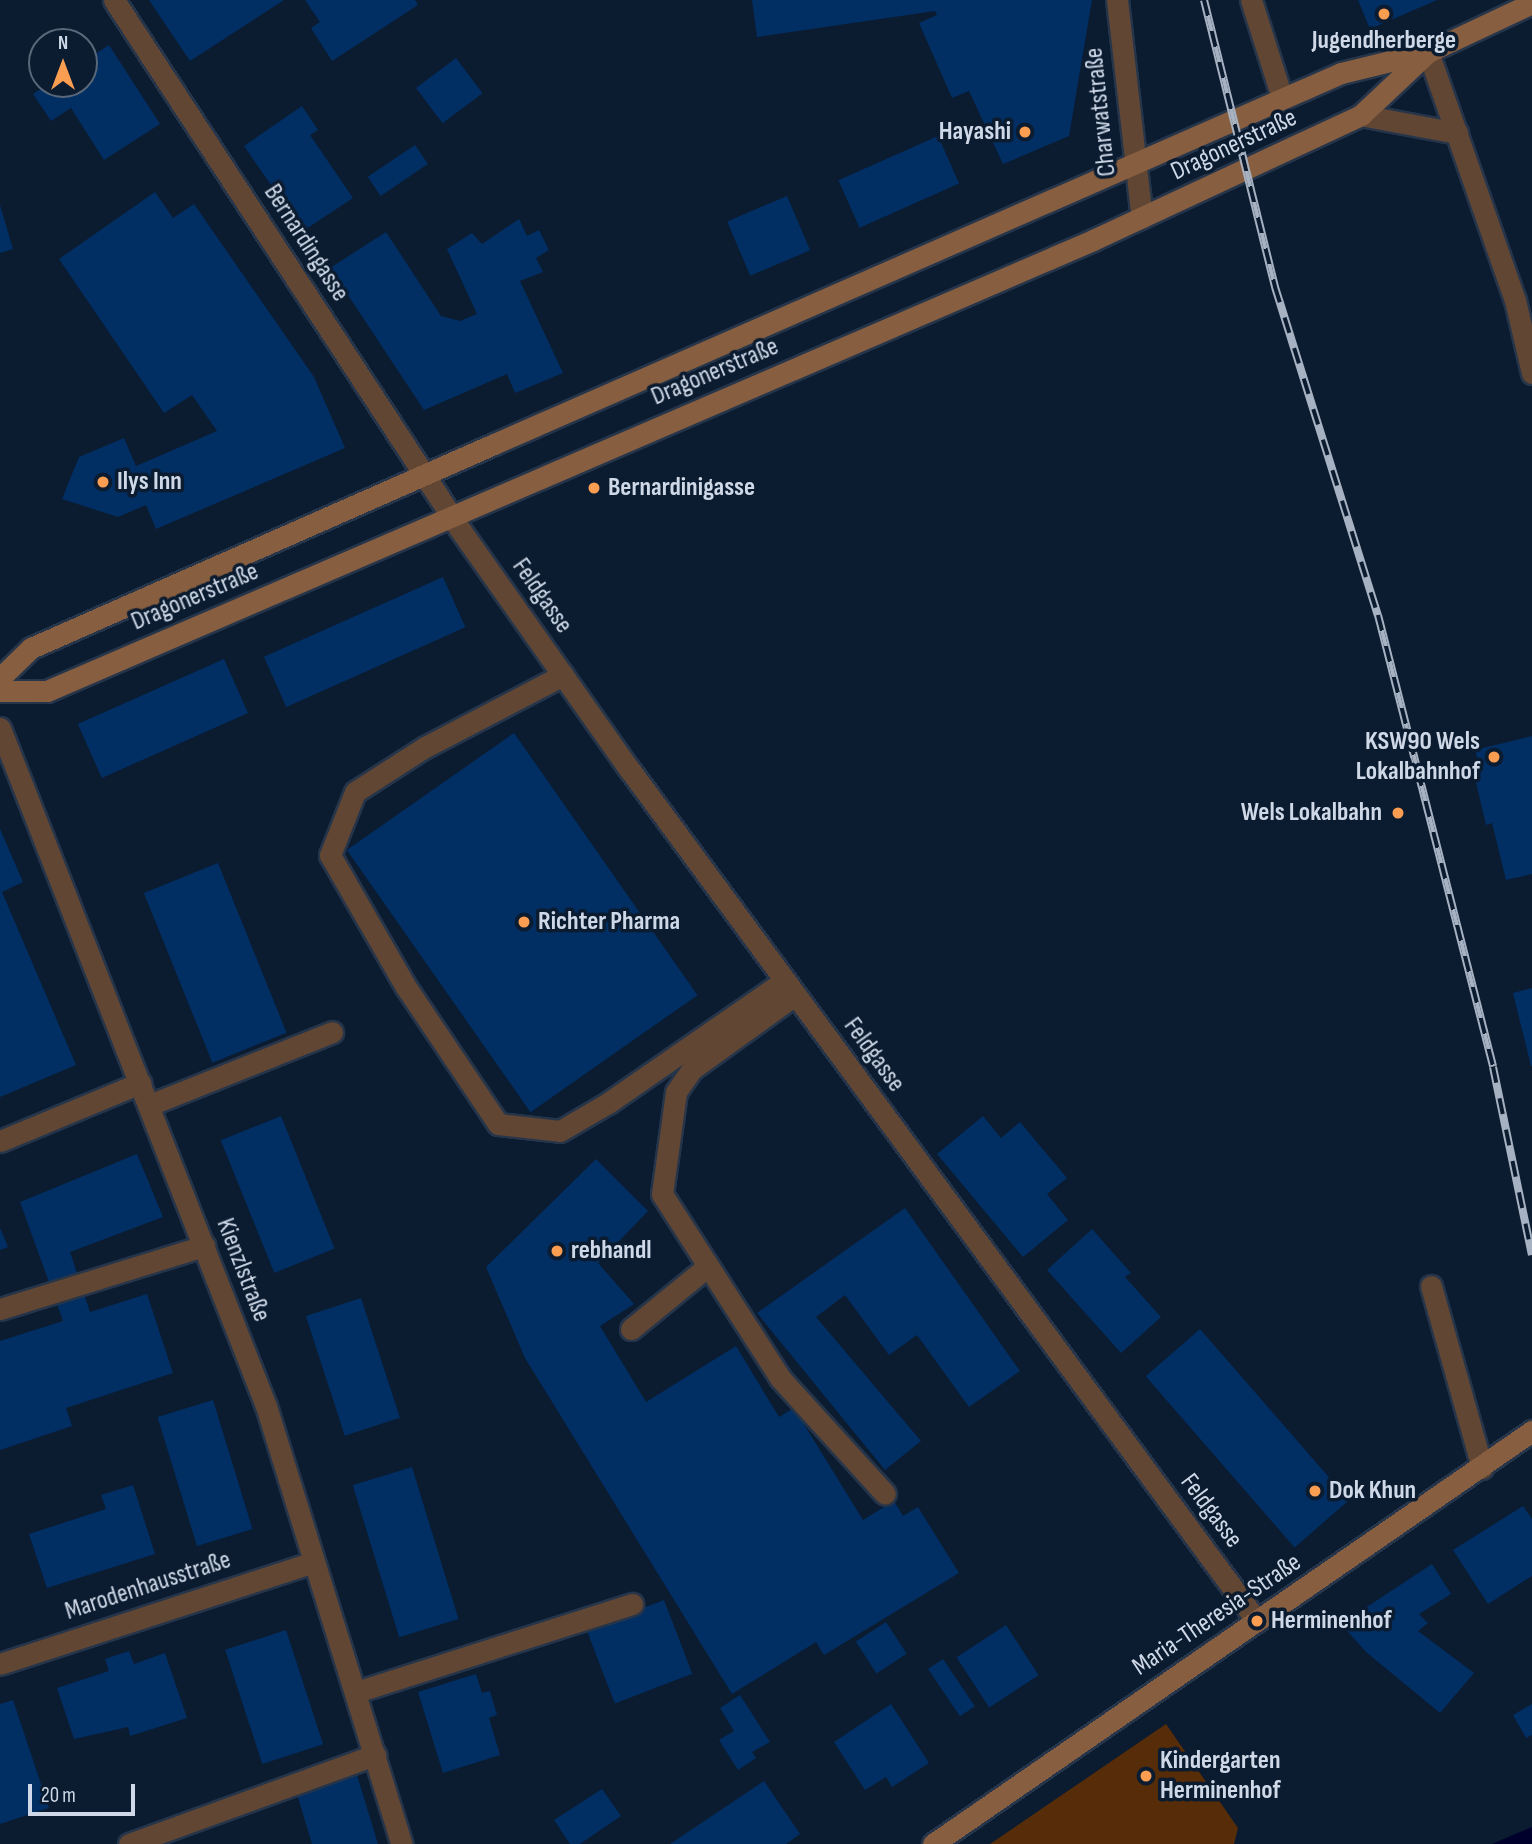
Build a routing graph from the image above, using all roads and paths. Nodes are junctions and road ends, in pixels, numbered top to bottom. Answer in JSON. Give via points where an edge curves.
{"nodes":[{"id":1,"x":114,"y":0,"type":"edge"},
{"id":2,"x":1117,"y":0,"type":"edge"},
{"id":3,"x":1251,"y":0,"type":"edge"},
{"id":4,"x":1532,"y":3,"type":"edge"},
{"id":5,"x":1428,"y":52,"type":"junction"},
{"id":6,"x":1282,"y":98,"type":"junction"},
{"id":7,"x":1361,"y":115,"type":"junction"},
{"id":8,"x":1457,"y":133,"type":"junction"},
{"id":9,"x":1134,"y":164,"type":"junction"},
{"id":10,"x":1142,"y":218,"type":"junction"},
{"id":11,"x":1524,"y":295,"type":"edge"},
{"id":12,"x":1527,"y":335,"type":"edge"},
{"id":13,"x":1532,"y":373,"type":"edge"},
{"id":14,"x":425,"y":476,"type":"junction"},
{"id":15,"x":452,"y":517,"type":"junction"},
{"id":16,"x":563,"y":675,"type":"junction"},
{"id":17,"x":0,"y":678,"type":"edge"},
{"id":18,"x":0,"y":691,"type":"edge"},
{"id":19,"x":0,"y":727,"type":"edge"},
{"id":20,"x":790,"y":988,"type":"junction"},
{"id":21,"x":332,"y":1032,"type":"dead end"},
{"id":22,"x":140,"y":1083,"type":"junction"},
{"id":23,"x":149,"y":1104,"type":"junction"},
{"id":24,"x":0,"y":1141,"type":"edge"},
{"id":25,"x":204,"y":1246,"type":"junction"},
{"id":26,"x":708,"y":1266,"type":"junction"},
{"id":27,"x":1431,"y":1286,"type":"dead end"},
{"id":28,"x":0,"y":1309,"type":"edge"},
{"id":29,"x":631,"y":1329,"type":"dead end"},
{"id":30,"x":1532,"y":1431,"type":"edge"},
{"id":31,"x":1482,"y":1468,"type":"junction"},
{"id":32,"x":885,"y":1494,"type":"dead end"},
{"id":33,"x":314,"y":1562,"type":"junction"},
{"id":34,"x":632,"y":1604,"type":"dead end"},
{"id":35,"x":1257,"y":1621,"type":"junction"},
{"id":36,"x":0,"y":1664,"type":"edge"},
{"id":37,"x":356,"y":1692,"type":"junction"},
{"id":38,"x":375,"y":1755,"type":"junction"},
{"id":39,"x":129,"y":1844,"type":"edge"},
{"id":40,"x":402,"y":1844,"type":"edge"},
{"id":41,"x":933,"y":1844,"type":"edge"}],
"edges":[{"from":1,"to":14,"type":"street","name":"Bernardingasse"},
{"from":2,"to":9,"type":"street","name":"Charwatstraße"},
{"from":3,"to":6,"type":"street"},
{"from":4,"to":5,"type":"main road","name":"Dragonerstraße"},
{"from":5,"to":6,"type":"main road","name":"Dragonerstraße","via":[[1341,73]]},
{"from":5,"to":7,"type":"main road","name":"Dragonerstraße"},
{"from":5,"to":8,"type":"street"},
{"from":6,"to":9,"type":"main road","name":"Dragonerstraße"},
{"from":7,"to":8,"type":"street"},
{"from":7,"to":10,"type":"main road","name":"Dragonerstraße"},
{"from":8,"to":11,"type":"street"},
{"from":9,"to":10,"type":"street","name":"Charwatstraße"},
{"from":9,"to":14,"type":"main road","name":"Dragonerstraße"},
{"from":10,"to":15,"type":"main road","name":"Dragonerstraße"},
{"from":11,"to":12,"type":"street"},
{"from":12,"to":13,"type":"street"},
{"from":14,"to":15,"type":"street","name":"Bernardingasse"},
{"from":14,"to":17,"type":"main road","name":"Dragonerstraße","via":[[31,648]]},
{"from":15,"to":16,"type":"street","name":"Feldgasse"},
{"from":15,"to":18,"type":"main road","name":"Dragonerstraße","via":[[47,691]]},
{"from":16,"to":20,"type":"street","name":"Feldgasse"},
{"from":16,"to":20,"type":"street","via":[[425,747],[355,792],[330,855],[406,987],[498,1124],[559,1131]]},
{"from":19,"to":22,"type":"street","name":"Kienzlstraße"},
{"from":20,"to":26,"type":"street","via":[[692,1069],[676,1092],[662,1194]]},
{"from":20,"to":35,"type":"street","name":"Feldgasse"},
{"from":21,"to":23,"type":"street"},
{"from":22,"to":23,"type":"street","name":"Kienzlstraße"},
{"from":22,"to":24,"type":"street"},
{"from":23,"to":25,"type":"street","name":"Kienzlstraße"},
{"from":25,"to":28,"type":"street"},
{"from":25,"to":33,"type":"street","name":"Kienzlstraße","via":[[267,1406]]},
{"from":26,"to":29,"type":"street"},
{"from":26,"to":32,"type":"street","via":[[780,1378]]},
{"from":27,"to":31,"type":"street"},
{"from":30,"to":31,"type":"main road","name":"Maria-Theresia-Straße"},
{"from":31,"to":35,"type":"main road","name":"Maria-Theresia-Straße"},
{"from":33,"to":36,"type":"street","name":"Marodenhausstraße"},
{"from":33,"to":37,"type":"street","name":"Kienzlstraße"},
{"from":34,"to":37,"type":"street"},
{"from":35,"to":41,"type":"main road","name":"Maria-Theresia-Straße"},
{"from":37,"to":38,"type":"street","name":"Kienzlstraße"},
{"from":38,"to":39,"type":"street"},
{"from":38,"to":40,"type":"street","name":"Kienzlstraße"}]}
